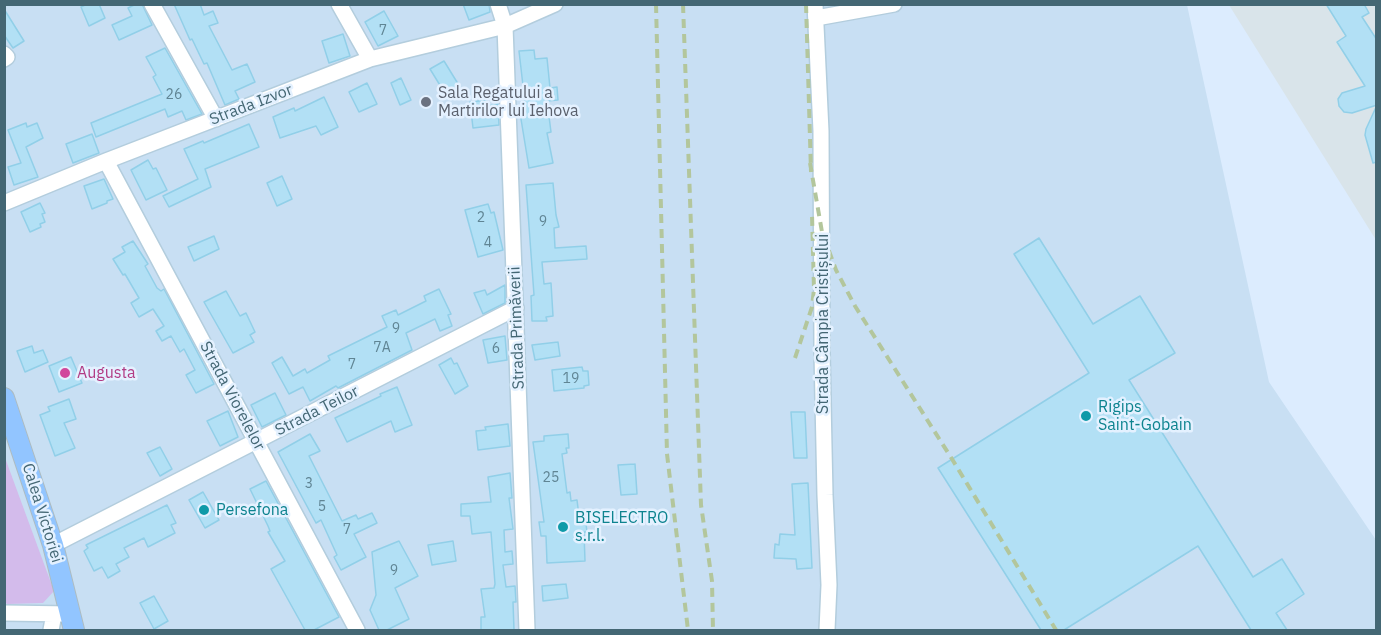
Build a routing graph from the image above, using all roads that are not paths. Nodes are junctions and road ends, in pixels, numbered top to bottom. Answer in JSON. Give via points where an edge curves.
{"nodes":[{"id":1,"x":152,"y":4,"type":"edge"},
{"id":2,"x":339,"y":4,"type":"edge"},
{"id":3,"x":498,"y":4,"type":"edge"},
{"id":4,"x":555,"y":4,"type":"edge"},
{"id":5,"x":894,"y":4,"type":"edge"},
{"id":6,"x":816,"y":11,"type":"edge"},
{"id":7,"x":505,"y":26,"type":"junction"},
{"id":8,"x":4,"y":54,"type":"edge"},
{"id":9,"x":4,"y":59,"type":"edge"},
{"id":10,"x":370,"y":59,"type":"junction"},
{"id":11,"x":216,"y":119,"type":"junction"},
{"id":12,"x":106,"y":161,"type":"junction"},
{"id":13,"x":4,"y":203,"type":"edge"},
{"id":14,"x":516,"y":308,"type":"junction"},
{"id":15,"x":4,"y":398,"type":"edge"},
{"id":16,"x":257,"y":443,"type":"junction"},
{"id":17,"x":53,"y":545,"type":"junction"},
{"id":18,"x":4,"y":613,"type":"edge"},
{"id":19,"x":66,"y":619,"type":"edge"},
{"id":20,"x":51,"y":630,"type":"edge"},
{"id":21,"x":357,"y":630,"type":"edge"},
{"id":22,"x":527,"y":630,"type":"edge"},
{"id":23,"x":827,"y":630,"type":"edge"}],
"edges":[{"from":1,"to":11,"type":"street"},
{"from":2,"to":10,"type":"street"},
{"from":3,"to":7,"type":"street","name":"Strada Primăverii"},
{"from":4,"to":7,"type":"street","name":"Strada Izvor"},
{"from":5,"to":6,"type":"street"},
{"from":6,"to":23,"type":"street","name":"Strada Câmpia Cristișului"},
{"from":7,"to":10,"type":"street","name":"Strada Izvor"},
{"from":7,"to":14,"type":"street","name":"Strada Primăverii"},
{"from":8,"to":9,"type":"street"},
{"from":10,"to":11,"type":"street","name":"Strada Izvor"},
{"from":11,"to":12,"type":"street","name":"Strada Izvor"},
{"from":12,"to":13,"type":"street","name":"Strada Izvor"},
{"from":12,"to":16,"type":"street","name":"Strada Viorelelor"},
{"from":14,"to":16,"type":"street","name":"Strada Teilor"},
{"from":14,"to":22,"type":"street","name":"Strada Primăverii"},
{"from":15,"to":17,"type":"main road","name":"Calea Victoriei"},
{"from":16,"to":17,"type":"street","name":"Strada Teilor"},
{"from":16,"to":21,"type":"street","name":"Strada Viorelelor"},
{"from":17,"to":19,"type":"main road","name":"Calea Victoriei"},
{"from":18,"to":19,"type":"street"},
{"from":19,"to":20,"type":"street"}]}
